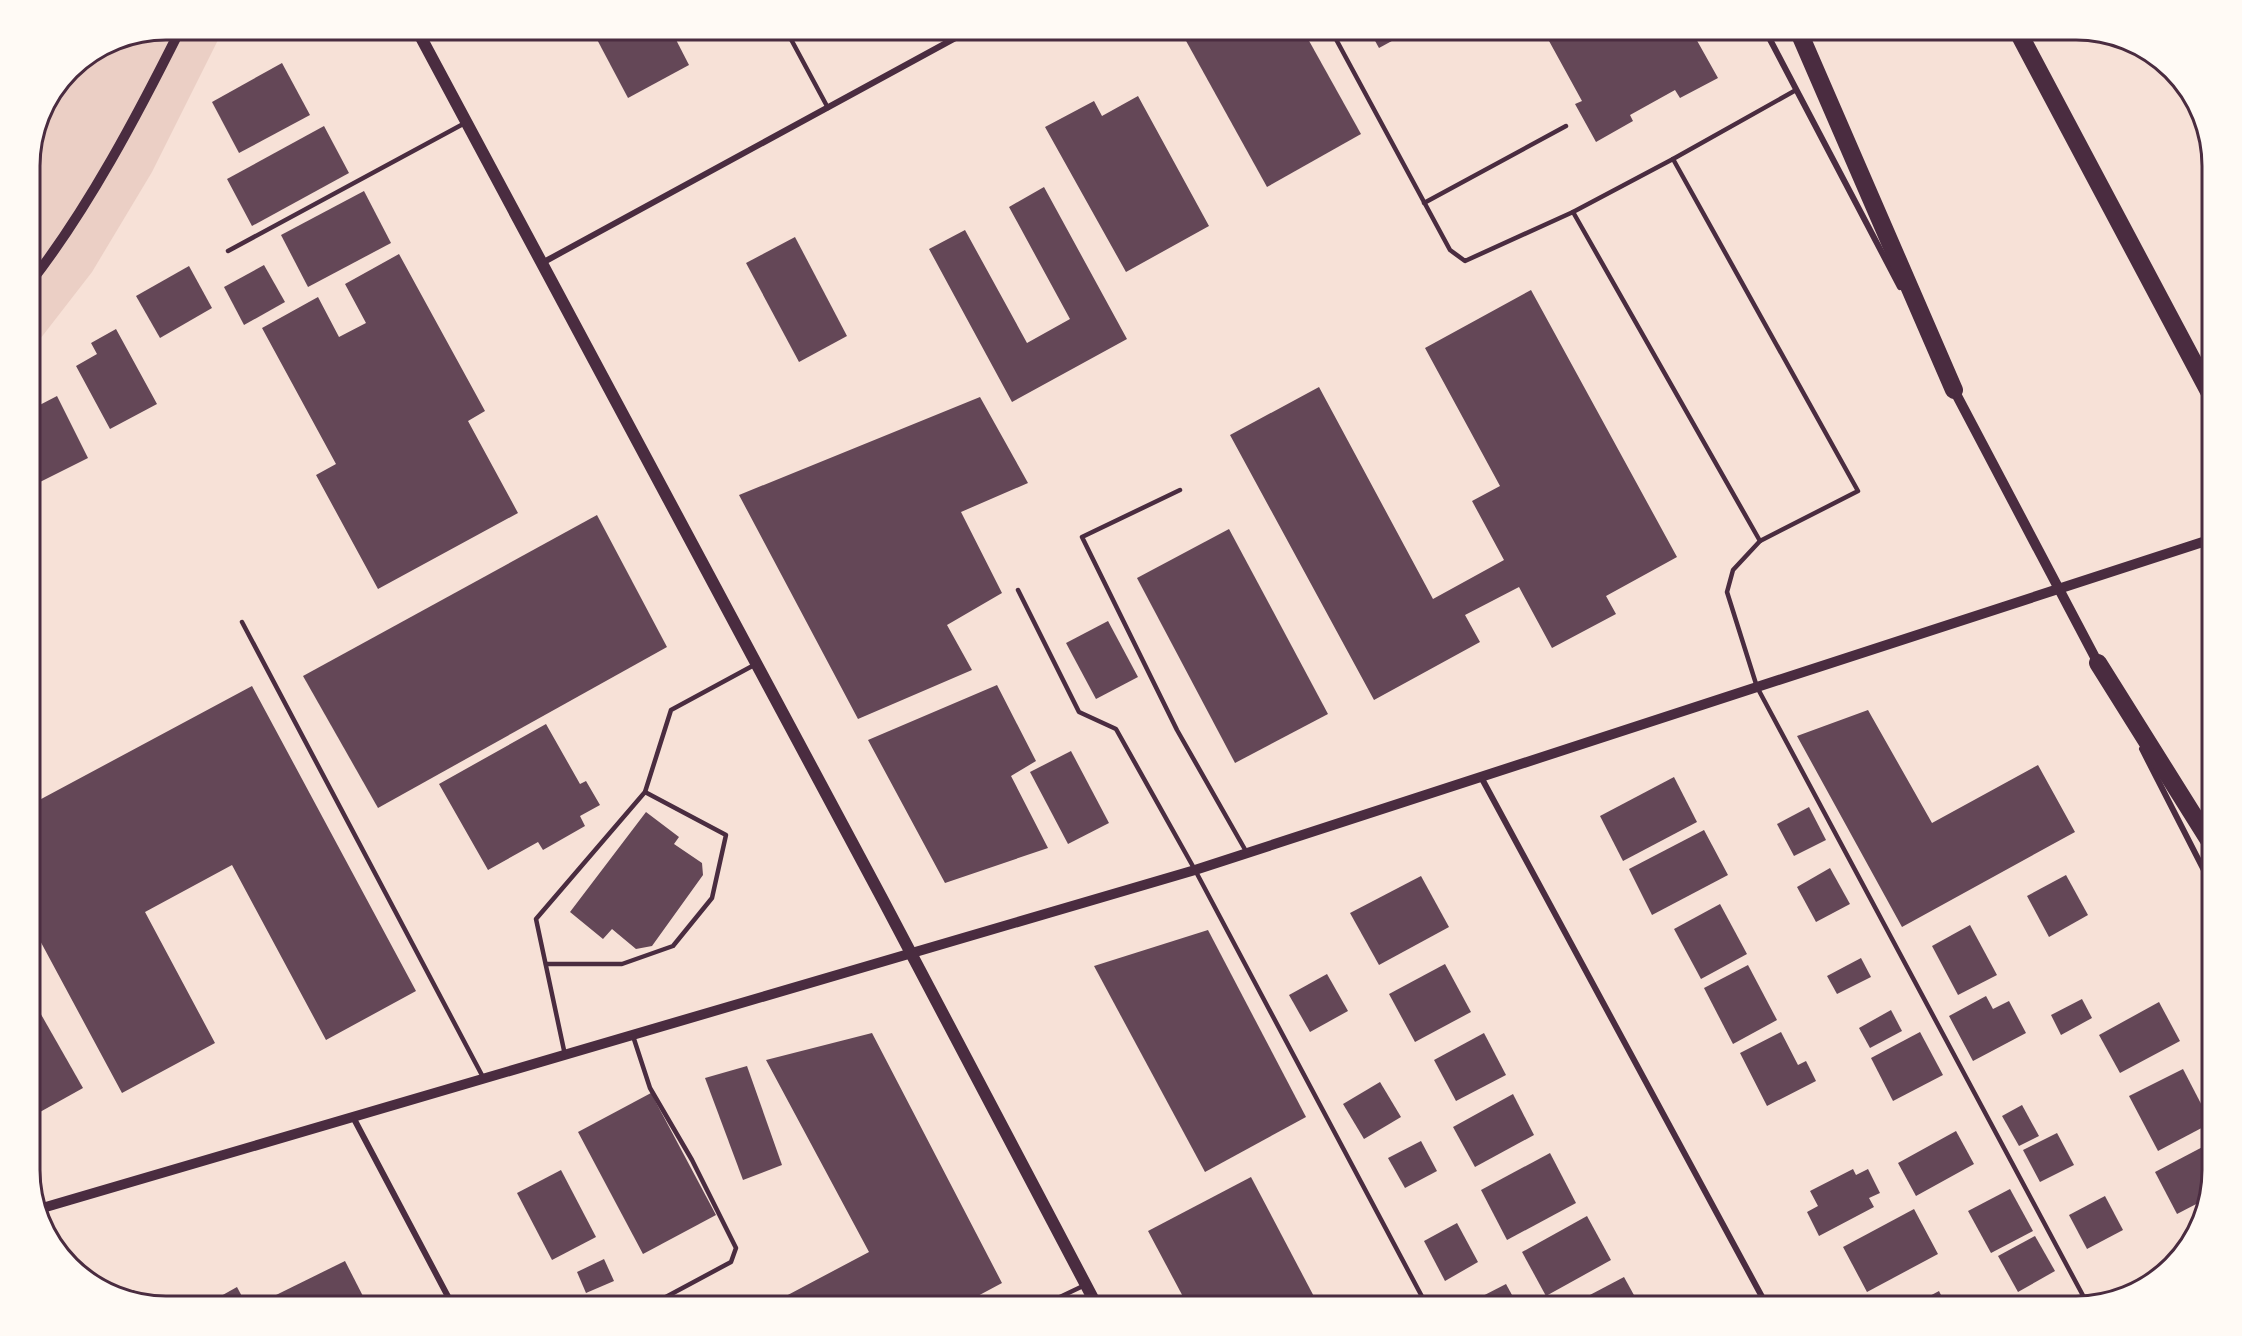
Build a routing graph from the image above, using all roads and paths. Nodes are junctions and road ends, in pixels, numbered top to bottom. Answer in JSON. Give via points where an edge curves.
{"nodes":[{"id":1,"x":175,"y":40,"type":"edge"},
{"id":2,"x":422,"y":40,"type":"edge"},
{"id":3,"x":791,"y":40,"type":"edge"},
{"id":4,"x":952,"y":40,"type":"edge"},
{"id":5,"x":1336,"y":40,"type":"edge"},
{"id":6,"x":1770,"y":40,"type":"edge"},
{"id":7,"x":1802,"y":40,"type":"edge"},
{"id":8,"x":2022,"y":40,"type":"edge"},
{"id":9,"x":1797,"y":90,"type":"junction"},
{"id":10,"x":828,"y":108,"type":"junction"},
{"id":11,"x":467,"y":122,"type":"junction"},
{"id":12,"x":1566,"y":126,"type":"dead end"},
{"id":13,"x":1673,"y":159,"type":"junction"},
{"id":14,"x":1424,"y":203,"type":"junction"},
{"id":15,"x":1574,"y":212,"type":"junction"},
{"id":16,"x":228,"y":251,"type":"dead end"},
{"id":17,"x":542,"y":264,"type":"junction"},
{"id":18,"x":41,"y":267,"type":"edge"},
{"id":19,"x":2201,"y":377,"type":"edge"},
{"id":20,"x":1954,"y":390,"type":"junction"},
{"id":21,"x":1180,"y":490,"type":"dead end"},
{"id":22,"x":1760,"y":541,"type":"junction"},
{"id":23,"x":2201,"y":542,"type":"edge"},
{"id":24,"x":2058,"y":588,"type":"junction"},
{"id":25,"x":1018,"y":590,"type":"dead end"},
{"id":26,"x":242,"y":622,"type":"dead end"},
{"id":27,"x":2098,"y":663,"type":"junction"},
{"id":28,"x":756,"y":664,"type":"junction"},
{"id":29,"x":1757,"y":687,"type":"junction"},
{"id":30,"x":1481,"y":777,"type":"junction"},
{"id":31,"x":645,"y":792,"type":"junction"},
{"id":32,"x":2202,"y":828,"type":"edge"},
{"id":33,"x":1247,"y":853,"type":"junction"},
{"id":34,"x":2202,"y":866,"type":"edge"},
{"id":35,"x":1195,"y":870,"type":"junction"},
{"id":36,"x":912,"y":954,"type":"junction"},
{"id":37,"x":546,"y":964,"type":"junction"},
{"id":38,"x":633,"y":1035,"type":"junction"},
{"id":39,"x":565,"y":1055,"type":"junction"},
{"id":40,"x":484,"y":1079,"type":"junction"},
{"id":41,"x":353,"y":1117,"type":"junction"},
{"id":42,"x":46,"y":1207,"type":"edge"},
{"id":43,"x":1086,"y":1284,"type":"junction"},
{"id":44,"x":2083,"y":1295,"type":"edge"},
{"id":45,"x":448,"y":1296,"type":"edge"},
{"id":46,"x":668,"y":1296,"type":"edge"},
{"id":47,"x":1061,"y":1296,"type":"edge"},
{"id":48,"x":1092,"y":1296,"type":"edge"},
{"id":49,"x":1422,"y":1296,"type":"edge"},
{"id":50,"x":1762,"y":1296,"type":"edge"}],
"edges":[{"from":1,"to":18,"type":"street","via":[[82,208]]},
{"from":2,"to":11,"type":"main road"},
{"from":3,"to":10,"type":"lane"},
{"from":4,"to":10,"type":"street"},
{"from":5,"to":14,"type":"lane"},
{"from":6,"to":9,"type":"street"},
{"from":7,"to":20,"type":"highway"},
{"from":8,"to":19,"type":"highway"},
{"from":9,"to":13,"type":"lane"},
{"from":9,"to":20,"type":"street"},
{"from":10,"to":17,"type":"street"},
{"from":11,"to":16,"type":"lane"},
{"from":11,"to":17,"type":"main road"},
{"from":12,"to":14,"type":"lane"},
{"from":13,"to":15,"type":"lane"},
{"from":13,"to":22,"type":"lane","via":[[1858,491]]},
{"from":14,"to":15,"type":"lane","via":[[1450,250],[1465,261]]},
{"from":15,"to":22,"type":"lane"},
{"from":17,"to":28,"type":"main road"},
{"from":20,"to":24,"type":"street"},
{"from":21,"to":33,"type":"lane","via":[[1082,537],[1177,730]]},
{"from":22,"to":29,"type":"lane","via":[[1733,570],[1727,592]]},
{"from":23,"to":24,"type":"street"},
{"from":24,"to":27,"type":"street"},
{"from":24,"to":29,"type":"street"},
{"from":25,"to":35,"type":"lane","via":[[1079,712],[1116,729]]},
{"from":26,"to":40,"type":"lane"},
{"from":27,"to":32,"type":"highway"},
{"from":27,"to":34,"type":"street"},
{"from":28,"to":31,"type":"lane","via":[[671,710]]},
{"from":28,"to":36,"type":"main road"},
{"from":29,"to":30,"type":"street"},
{"from":29,"to":44,"type":"lane"},
{"from":30,"to":33,"type":"street"},
{"from":30,"to":50,"type":"street"},
{"from":31,"to":37,"type":"lane","via":[[536,919]]},
{"from":31,"to":37,"type":"lane","via":[[726,835],[712,898],[673,946],[622,964]]},
{"from":33,"to":35,"type":"street"},
{"from":35,"to":36,"type":"street"},
{"from":35,"to":49,"type":"lane"},
{"from":36,"to":38,"type":"street"},
{"from":36,"to":43,"type":"main road"},
{"from":37,"to":39,"type":"lane"},
{"from":38,"to":39,"type":"street"},
{"from":38,"to":46,"type":"lane","via":[[650,1088],[736,1248],[731,1262]]},
{"from":39,"to":40,"type":"street"},
{"from":40,"to":41,"type":"street"},
{"from":41,"to":42,"type":"street"},
{"from":41,"to":45,"type":"street"},
{"from":43,"to":47,"type":"lane"},
{"from":43,"to":48,"type":"main road"}]}
